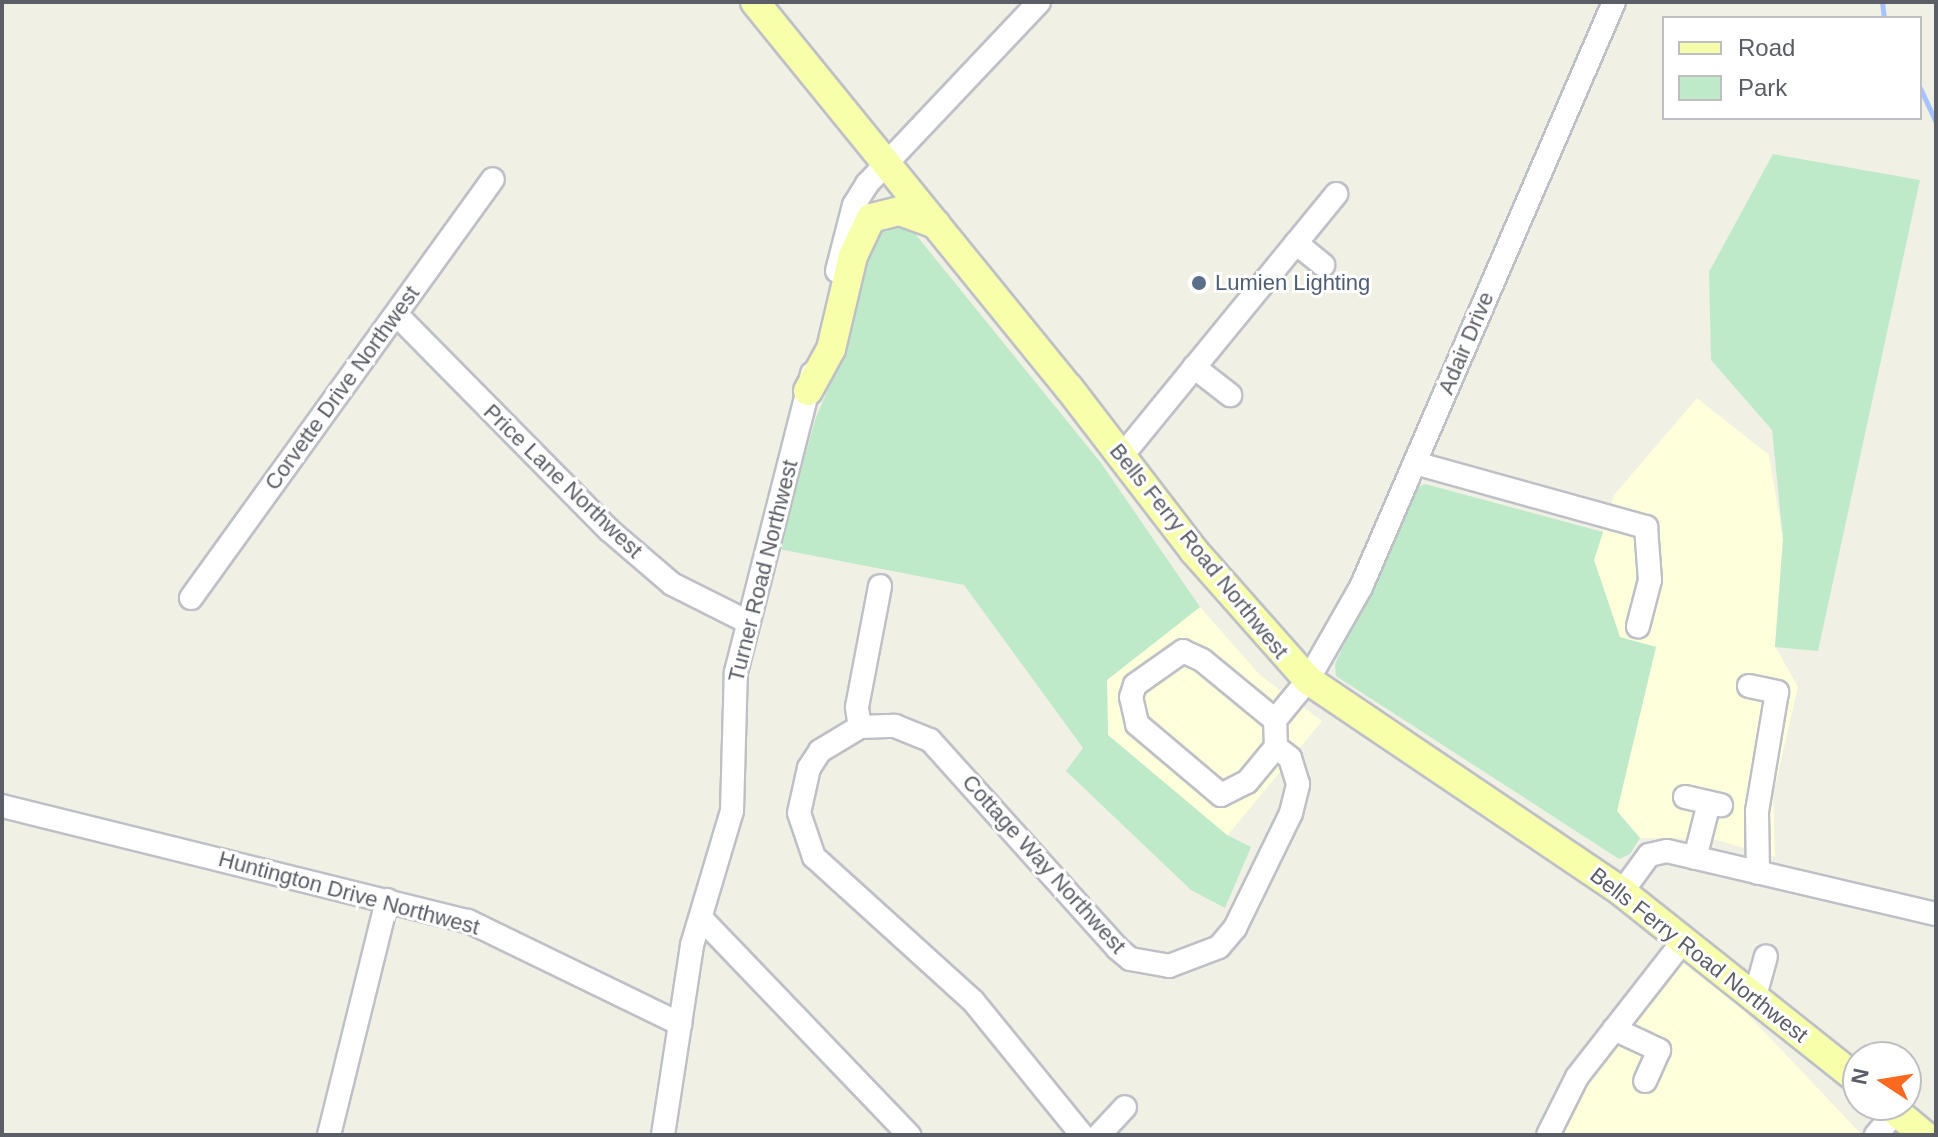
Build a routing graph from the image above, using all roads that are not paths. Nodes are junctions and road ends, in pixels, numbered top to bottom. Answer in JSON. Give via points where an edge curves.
{"nodes":[{"id":1,"x":755,"y":2,"type":"edge"},
{"id":2,"x":1039,"y":2,"type":"edge"},
{"id":3,"x":1614,"y":2,"type":"edge"},
{"id":4,"x":887,"y":162,"type":"junction"},
{"id":5,"x":493,"y":179,"type":"dead end"},
{"id":6,"x":1336,"y":194,"type":"dead end"},
{"id":7,"x":937,"y":225,"type":"junction"},
{"id":8,"x":1296,"y":243,"type":"junction"},
{"id":9,"x":1323,"y":265,"type":"dead end"},
{"id":10,"x":396,"y":314,"type":"junction"},
{"id":11,"x":1194,"y":367,"type":"junction"},
{"id":12,"x":808,"y":391,"type":"junction"},
{"id":13,"x":1230,"y":395,"type":"dead end"},
{"id":14,"x":1121,"y":457,"type":"junction"},
{"id":15,"x":1415,"y":463,"type":"junction"},
{"id":16,"x":880,"y":586,"type":"dead end"},
{"id":17,"x":191,"y":598,"type":"dead end"},
{"id":18,"x":748,"y":622,"type":"junction"},
{"id":19,"x":1638,"y":626,"type":"dead end"},
{"id":20,"x":1308,"y":680,"type":"junction"},
{"id":21,"x":1749,"y":686,"type":"dead end"},
{"id":22,"x":1275,"y":720,"type":"junction"},
{"id":23,"x":860,"y":727,"type":"junction"},
{"id":24,"x":1276,"y":747,"type":"junction"},
{"id":25,"x":1685,"y":797,"type":"dead end"},
{"id":26,"x":2,"y":806,"type":"edge"},
{"id":27,"x":1695,"y":858,"type":"junction"},
{"id":28,"x":1767,"y":882,"type":"junction"},
{"id":29,"x":1622,"y":892,"type":"junction"},
{"id":30,"x":387,"y":900,"type":"junction"},
{"id":31,"x":1936,"y":914,"type":"edge"},
{"id":32,"x":701,"y":918,"type":"junction"},
{"id":33,"x":1685,"y":939,"type":"junction"},
{"id":34,"x":1766,"y":956,"type":"dead end"},
{"id":35,"x":1755,"y":996,"type":"junction"},
{"id":36,"x":680,"y":1024,"type":"junction"},
{"id":37,"x":1614,"y":1029,"type":"junction"},
{"id":38,"x":1842,"y":1067,"type":"edge"},
{"id":39,"x":1645,"y":1081,"type":"dead end"},
{"id":40,"x":1125,"y":1107,"type":"dead end"},
{"id":41,"x":1907,"y":1121,"type":"edge"},
{"id":42,"x":329,"y":1135,"type":"edge"},
{"id":43,"x":663,"y":1135,"type":"edge"},
{"id":44,"x":909,"y":1135,"type":"edge"},
{"id":45,"x":1082,"y":1135,"type":"edge"},
{"id":46,"x":1099,"y":1135,"type":"edge"},
{"id":47,"x":1548,"y":1135,"type":"edge"},
{"id":48,"x":1924,"y":1135,"type":"edge"}],
"edges":[{"from":1,"to":4,"type":"main road","name":"Bells Ferry Road Northwest"},
{"from":2,"to":4,"type":"street","name":"Turner Road Northwest"},
{"from":3,"to":15,"type":"street","name":"Adair Drive"},
{"from":4,"to":7,"type":"main road","name":"Bells Ferry Road Northwest"},
{"from":4,"to":12,"type":"street","name":"Turner Road Northwest","via":[[854,205]]},
{"from":5,"to":10,"type":"street","name":"Corvette Drive Northwest"},
{"from":6,"to":8,"type":"street"},
{"from":7,"to":12,"type":"main road","via":[[900,211],[871,218],[853,256],[831,349]]},
{"from":7,"to":14,"type":"main road","name":"Bells Ferry Road Northwest"},
{"from":8,"to":9,"type":"street"},
{"from":8,"to":11,"type":"street"},
{"from":10,"to":17,"type":"street","name":"Corvette Drive Northwest"},
{"from":10,"to":18,"type":"street","name":"Price Lane Northwest","via":[[609,530],[672,584]]},
{"from":11,"to":13,"type":"street"},
{"from":11,"to":14,"type":"street"},
{"from":12,"to":18,"type":"street","name":"Turner Road Northwest"},
{"from":14,"to":20,"type":"main road","name":"Bells Ferry Road Northwest","via":[[1252,622]]},
{"from":15,"to":19,"type":"street","via":[[1646,527],[1650,580]]},
{"from":15,"to":20,"type":"street","name":"Adair Drive","via":[[1361,587]]},
{"from":16,"to":23,"type":"street","via":[[857,707]]},
{"from":18,"to":32,"type":"street","name":"Turner Road Northwest","via":[[733,693],[732,811]]},
{"from":20,"to":22,"type":"street"},
{"from":20,"to":29,"type":"main road","name":"Bells Ferry Road Northwest"},
{"from":21,"to":28,"type":"street","via":[[1777,692],[1751,811]]},
{"from":22,"to":24,"type":"street"},
{"from":22,"to":24,"type":"street","via":[[1184,651],[1172,654],[1135,685],[1131,697],[1137,724],[1221,795],[1243,786]]},
{"from":23,"to":24,"type":"street","name":"Cottage Way Northwest","via":[[895,726],[930,740],[1117,948],[1148,965],[1194,960],[1219,947],[1235,928],[1291,813],[1298,784],[1290,758]]},
{"from":23,"to":45,"type":"street","via":[[820,751],[809,768],[800,790],[804,840],[825,869],[973,1001]]},
{"from":25,"to":27,"type":"street","via":[[1715,804]]},
{"from":26,"to":30,"type":"street","name":"Huntington Drive Northwest"},
{"from":27,"to":28,"type":"street"},
{"from":27,"to":29,"type":"street","via":[[1658,850]]},
{"from":28,"to":31,"type":"street"},
{"from":29,"to":33,"type":"main road","name":"Bells Ferry Road Northwest"},
{"from":30,"to":36,"type":"street","name":"Huntington Drive Northwest","via":[[481,927]]},
{"from":30,"to":42,"type":"street"},
{"from":32,"to":36,"type":"street","name":"Turner Road Northwest"},
{"from":32,"to":44,"type":"street"},
{"from":33,"to":35,"type":"main road","name":"Bells Ferry Road Northwest"},
{"from":33,"to":37,"type":"street"},
{"from":34,"to":35,"type":"street"},
{"from":35,"to":38,"type":"main road","name":"Bells Ferry Road Northwest"},
{"from":36,"to":43,"type":"street","name":"Turner Road Northwest"},
{"from":37,"to":39,"type":"street","via":[[1659,1050]]},
{"from":37,"to":47,"type":"street","via":[[1577,1077]]},
{"from":40,"to":46,"type":"street"},
{"from":41,"to":48,"type":"main road"}]}
